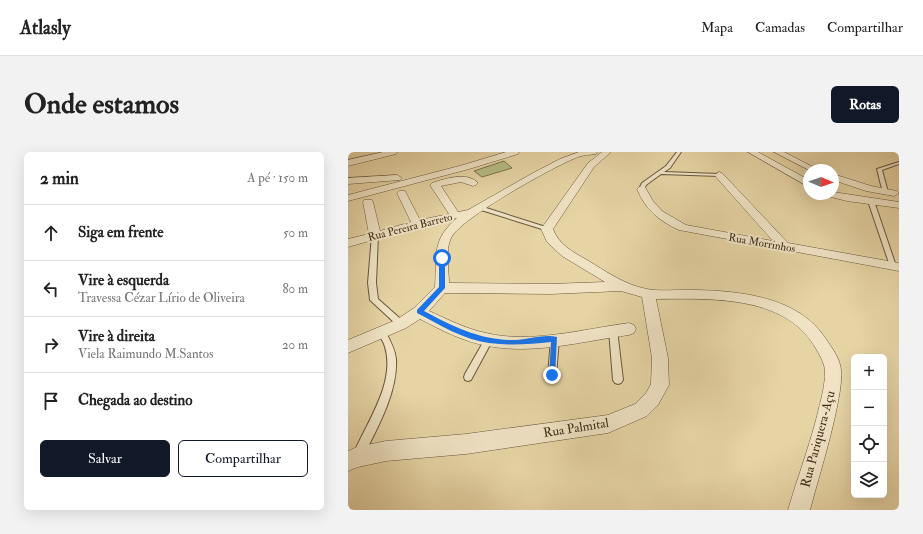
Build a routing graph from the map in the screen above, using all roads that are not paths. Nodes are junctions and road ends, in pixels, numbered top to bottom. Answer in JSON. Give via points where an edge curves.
{"nodes":[{"id":1,"x":393,"y":152,"type":"edge"},
{"id":2,"x":514,"y":152,"type":"edge"},
{"id":3,"x":593,"y":152,"type":"edge"},
{"id":4,"x":607,"y":152,"type":"edge"},
{"id":5,"x":679,"y":152,"type":"edge"},
{"id":6,"x":752,"y":152,"type":"edge"},
{"id":7,"x":778,"y":152,"type":"edge"},
{"id":8,"x":348,"y":162,"type":"edge"},
{"id":9,"x":899,"y":163,"type":"edge"},
{"id":10,"x":803,"y":164,"type":"edge"},
{"id":11,"x":662,"y":173,"type":"junction"},
{"id":12,"x":719,"y":175,"type":"joint"},
{"id":13,"x":839,"y":179,"type":"edge"},
{"id":14,"x":435,"y":180,"type":"junction"},
{"id":15,"x":803,"y":181,"type":"edge"},
{"id":16,"x":348,"y":182,"type":"edge"},
{"id":17,"x":473,"y":183,"type":"dead end"},
{"id":18,"x":642,"y":189,"type":"joint"},
{"id":19,"x":893,"y":192,"type":"edge"},
{"id":20,"x":402,"y":193,"type":"junction"},
{"id":21,"x":839,"y":196,"type":"edge"},
{"id":22,"x":348,"y":198,"type":"edge"},
{"id":23,"x":870,"y":201,"type":"junction"},
{"id":24,"x":368,"y":202,"type":"junction"},
{"id":25,"x":898,"y":205,"type":"edge"},
{"id":26,"x":348,"y":208,"type":"edge"},
{"id":27,"x":476,"y":210,"type":"junction"},
{"id":28,"x":455,"y":216,"type":"junction"},
{"id":29,"x":417,"y":224,"type":"junction"},
{"id":30,"x":547,"y":229,"type":"junction"},
{"id":31,"x":375,"y":234,"type":"junction"},
{"id":32,"x":348,"y":243,"type":"edge"},
{"id":33,"x":785,"y":247,"type":"junction"},
{"id":34,"x":897,"y":268,"type":"edge"},
{"id":35,"x":621,"y":286,"type":"junction"},
{"id":36,"x":442,"y":288,"type":"junction"},
{"id":37,"x":648,"y":294,"type":"junction"},
{"id":38,"x":420,"y":312,"type":"junction"},
{"id":39,"x":401,"y":324,"type":"junction"},
{"id":40,"x":629,"y":329,"type":"dead end"},
{"id":41,"x":613,"y":330,"type":"junction"},
{"id":42,"x":382,"y":333,"type":"junction"},
{"id":43,"x":555,"y":339,"type":"junction"},
{"id":44,"x":488,"y":341,"type":"junction"},
{"id":45,"x":348,"y":347,"type":"edge"},
{"id":46,"x":552,"y":375,"type":"dead end"},
{"id":47,"x":468,"y":377,"type":"dead end"},
{"id":48,"x":618,"y":380,"type":"dead end"},
{"id":49,"x":352,"y":459,"type":"edge"},
{"id":50,"x":799,"y":510,"type":"edge"}],
"edges":[{"from":1,"to":8,"type":"street"},
{"from":2,"to":14,"type":"street"},
{"from":3,"to":27,"type":"street","via":[[576,155],[563,161]]},
{"from":4,"to":30,"type":"street","via":[[591,165]]},
{"from":5,"to":11,"type":"lane"},
{"from":6,"to":15,"type":"street"},
{"from":7,"to":10,"type":"street"},
{"from":9,"to":19,"type":"lane","via":[[880,169]]},
{"from":11,"to":12,"type":"lane"},
{"from":11,"to":18,"type":"lane","via":[[649,180]]},
{"from":12,"to":33,"type":"street"},
{"from":13,"to":19,"type":"street","via":[[869,189]]},
{"from":14,"to":16,"type":"street"},
{"from":14,"to":17,"type":"street","via":[[470,180]]},
{"from":14,"to":20,"type":"street"},
{"from":14,"to":22,"type":"street"},
{"from":14,"to":28,"type":"street"},
{"from":18,"to":33,"type":"street","name":"Rua Morrinhos","via":[[653,209],[683,228]]},
{"from":19,"to":25,"type":"street"},
{"from":20,"to":24,"type":"street"},
{"from":20,"to":29,"type":"street"},
{"from":21,"to":23,"type":"street"},
{"from":23,"to":25,"type":"street"},
{"from":23,"to":34,"type":"lane"},
{"from":24,"to":26,"type":"street"},
{"from":24,"to":31,"type":"street"},
{"from":27,"to":28,"type":"street","name":"Rua Pereira Barreto"},
{"from":27,"to":30,"type":"lane"},
{"from":27,"to":36,"type":"street","via":[[453,226],[446,235],[442,258]]},
{"from":28,"to":29,"type":"street","name":"Rua Pereira Barreto"},
{"from":29,"to":31,"type":"street","name":"Rua Pereira Barreto"},
{"from":30,"to":35,"type":"street","via":[[551,240],[566,253]]},
{"from":31,"to":32,"type":"street","name":"Rua Pereira Barreto"},
{"from":31,"to":39,"type":"lane","via":[[372,283],[374,300]]},
{"from":33,"to":34,"type":"street","name":"Rua Morrinhos"},
{"from":35,"to":36,"type":"street","via":[[550,289]]},
{"from":35,"to":37,"type":"street"},
{"from":36,"to":38,"type":"street"},
{"from":37,"to":49,"type":"street","name":"Rua Palmital","via":[[660,358],[660,386],[641,410],[627,418],[608,424],[466,444],[386,451]]},
{"from":37,"to":50,"type":"street","name":"Rua Pariquera-Açu","via":[[751,300],[794,315],[813,329],[823,343],[833,369],[832,387],[826,420]]},
{"from":38,"to":39,"type":"street"},
{"from":38,"to":44,"type":"street","via":[[456,331]]},
{"from":39,"to":42,"type":"street"},
{"from":40,"to":41,"type":"street"},
{"from":41,"to":43,"type":"street"},
{"from":41,"to":48,"type":"lane"},
{"from":42,"to":45,"type":"street"},
{"from":42,"to":49,"type":"lane","via":[[390,347],[392,373],[380,407]]},
{"from":43,"to":44,"type":"street"},
{"from":43,"to":46,"type":"lane"},
{"from":44,"to":47,"type":"lane"}]}
